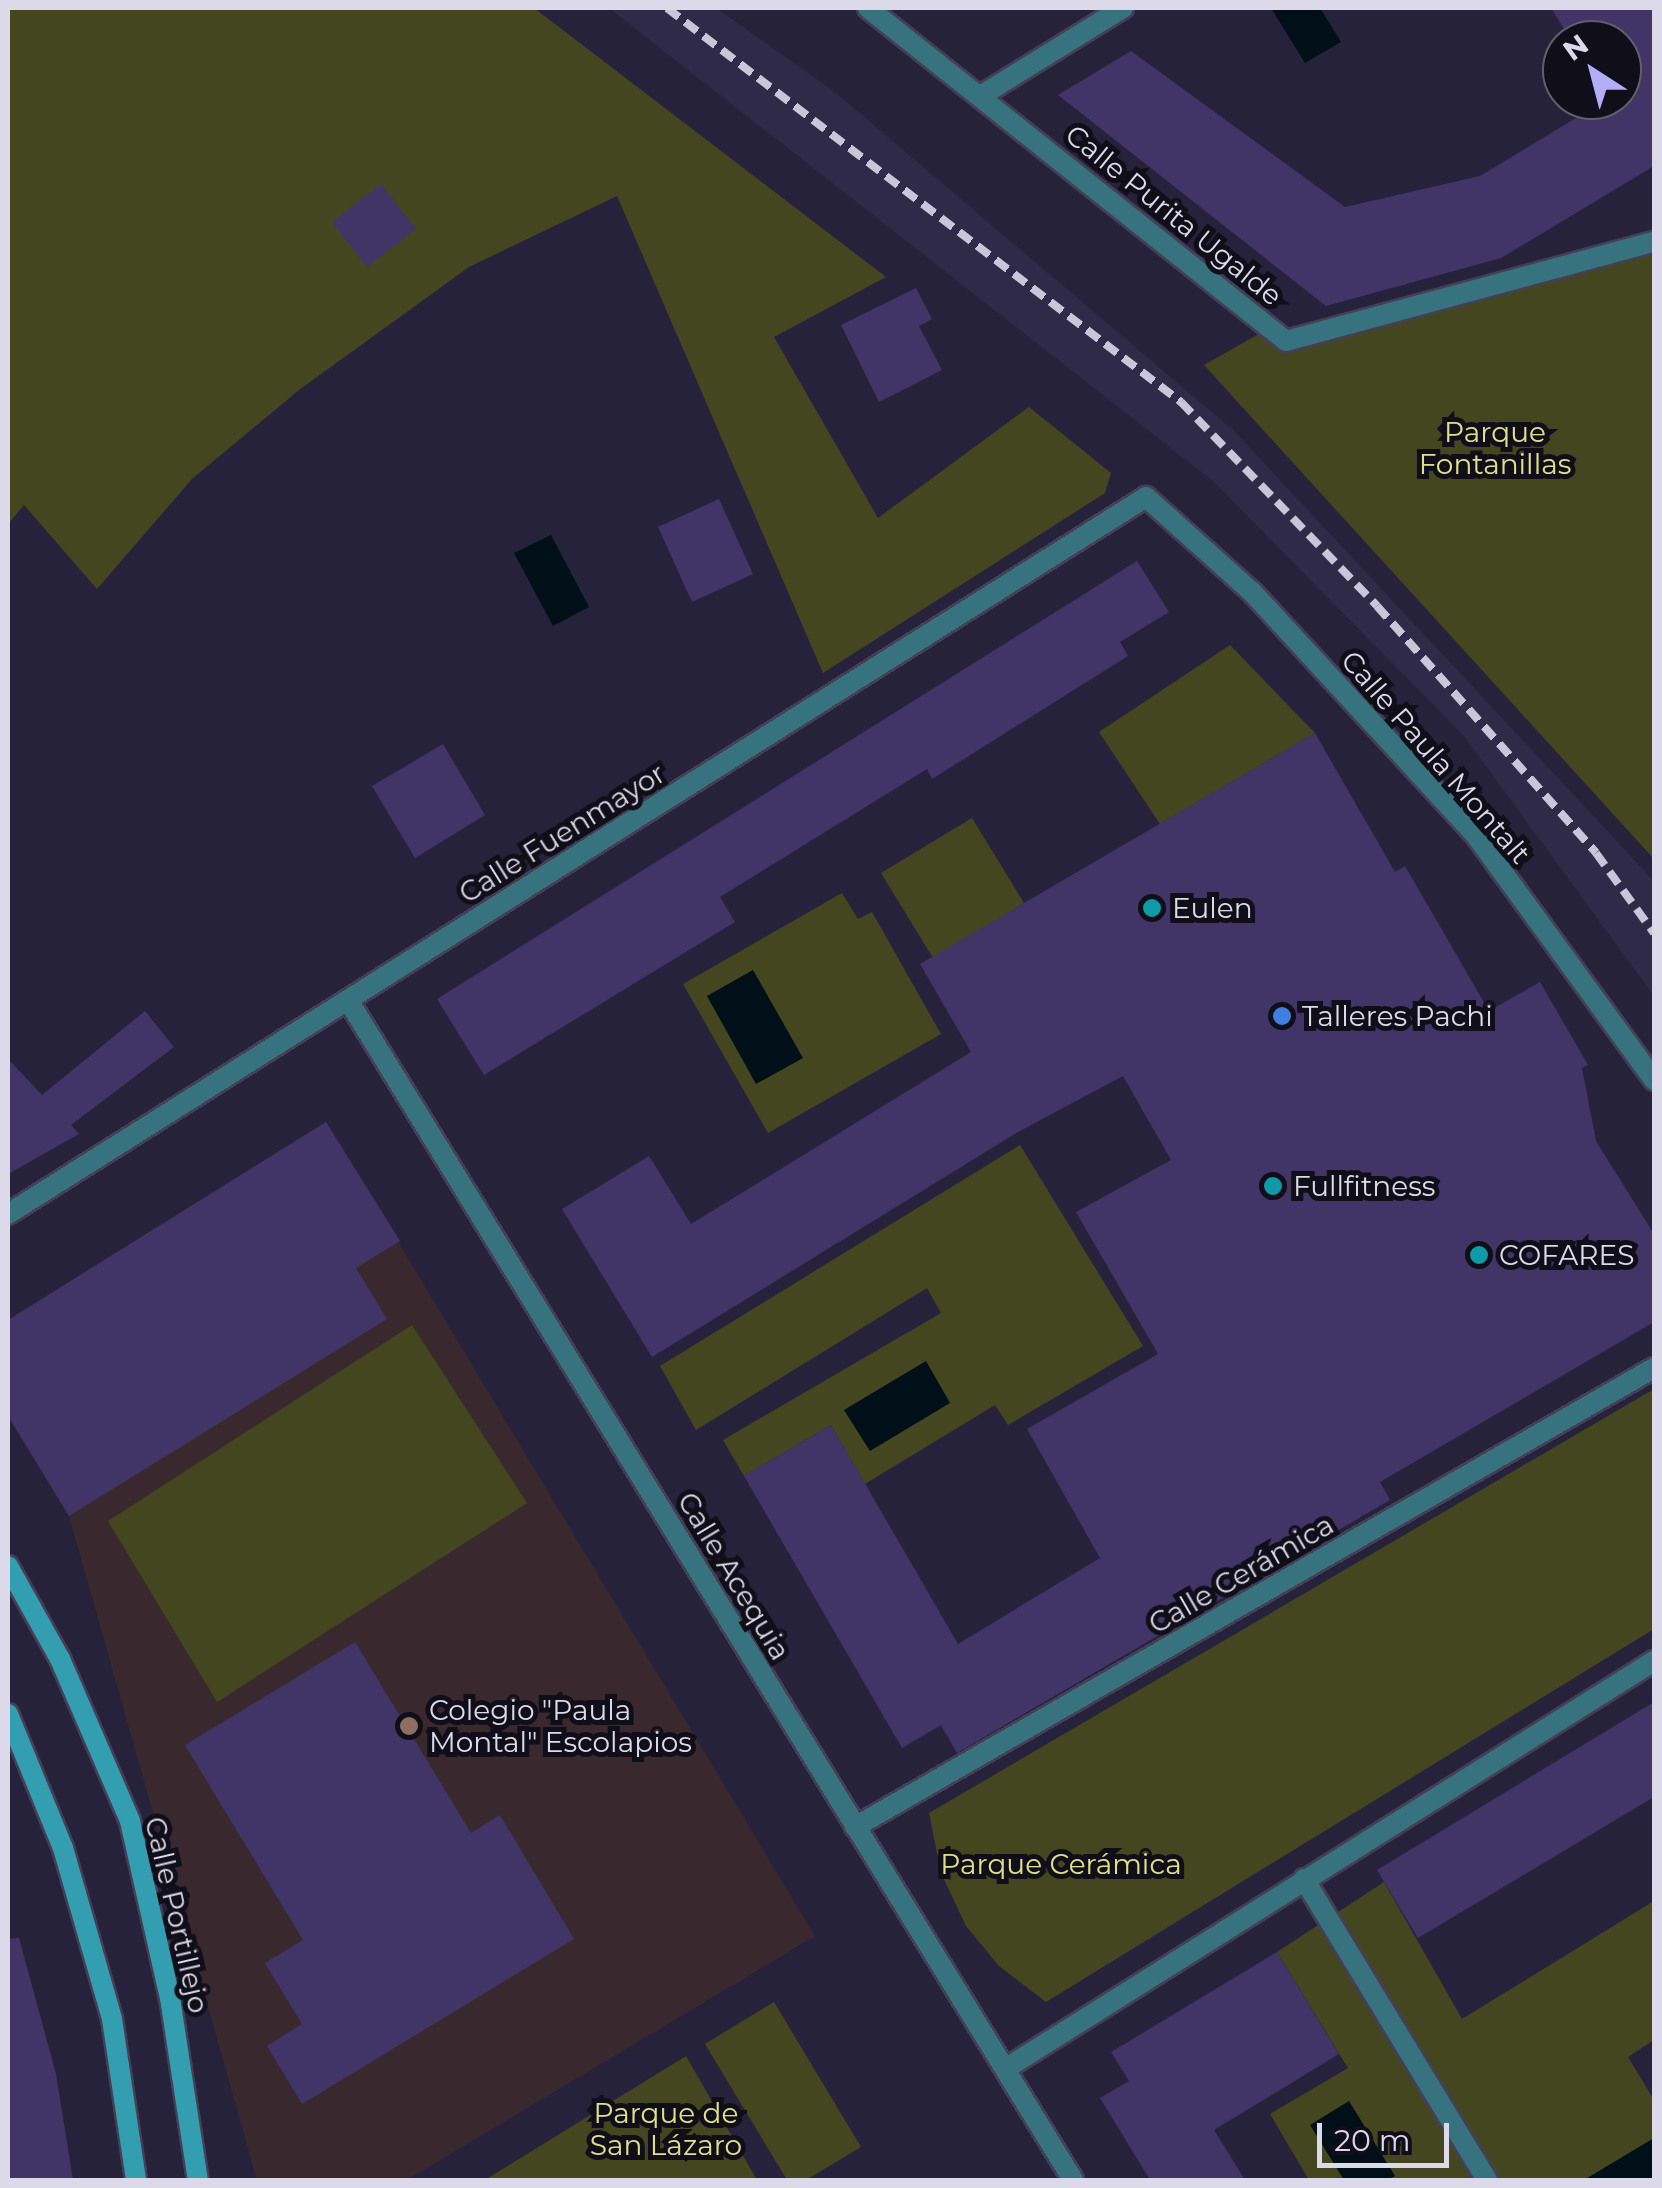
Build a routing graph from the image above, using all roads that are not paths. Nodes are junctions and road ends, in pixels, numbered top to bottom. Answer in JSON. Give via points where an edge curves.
{"nodes":[{"id":1,"x":868,"y":8,"type":"edge"},
{"id":2,"x":1123,"y":8,"type":"edge"},
{"id":3,"x":982,"y":95,"type":"junction"},
{"id":4,"x":1654,"y":242,"type":"edge"},
{"id":5,"x":1146,"y":496,"type":"joint"},
{"id":6,"x":348,"y":1000,"type":"junction"},
{"id":7,"x":1654,"y":1080,"type":"edge"},
{"id":8,"x":8,"y":1214,"type":"edge"},
{"id":9,"x":1654,"y":1368,"type":"edge"},
{"id":10,"x":8,"y":1566,"type":"edge"},
{"id":11,"x":1654,"y":1661,"type":"edge"},
{"id":12,"x":8,"y":1714,"type":"edge"},
{"id":13,"x":855,"y":1827,"type":"junction"},
{"id":14,"x":1304,"y":1878,"type":"junction"},
{"id":15,"x":1005,"y":2069,"type":"junction"},
{"id":16,"x":136,"y":2180,"type":"edge"},
{"id":17,"x":198,"y":2180,"type":"edge"},
{"id":18,"x":1073,"y":2180,"type":"edge"},
{"id":19,"x":1487,"y":2180,"type":"edge"}],
"edges":[{"from":1,"to":3,"type":"street","name":"Calle Purita Ugalde"},
{"from":2,"to":3,"type":"street"},
{"from":3,"to":4,"type":"street","name":"Calle Purita Ugalde","via":[[1286,341]]},
{"from":5,"to":6,"type":"street","name":"Calle Fuenmayor"},
{"from":5,"to":7,"type":"street","name":"Calle Paula Montalt","via":[[1253,593],[1477,838]]},
{"from":6,"to":8,"type":"street","name":"Calle Fuenmayor"},
{"from":6,"to":13,"type":"street","name":"Calle Acequia"},
{"from":9,"to":13,"type":"street","name":"Calle Cerámica"},
{"from":10,"to":17,"type":"main road","name":"Calle Portillejo","via":[[60,1658],[130,1821],[170,1998]]},
{"from":11,"to":14,"type":"street"},
{"from":12,"to":16,"type":"main road","via":[[63,1848],[112,2019]]},
{"from":13,"to":15,"type":"street","name":"Calle Acequia"},
{"from":14,"to":15,"type":"street"},
{"from":14,"to":19,"type":"street"},
{"from":15,"to":18,"type":"street","name":"Calle Acequia"}]}
